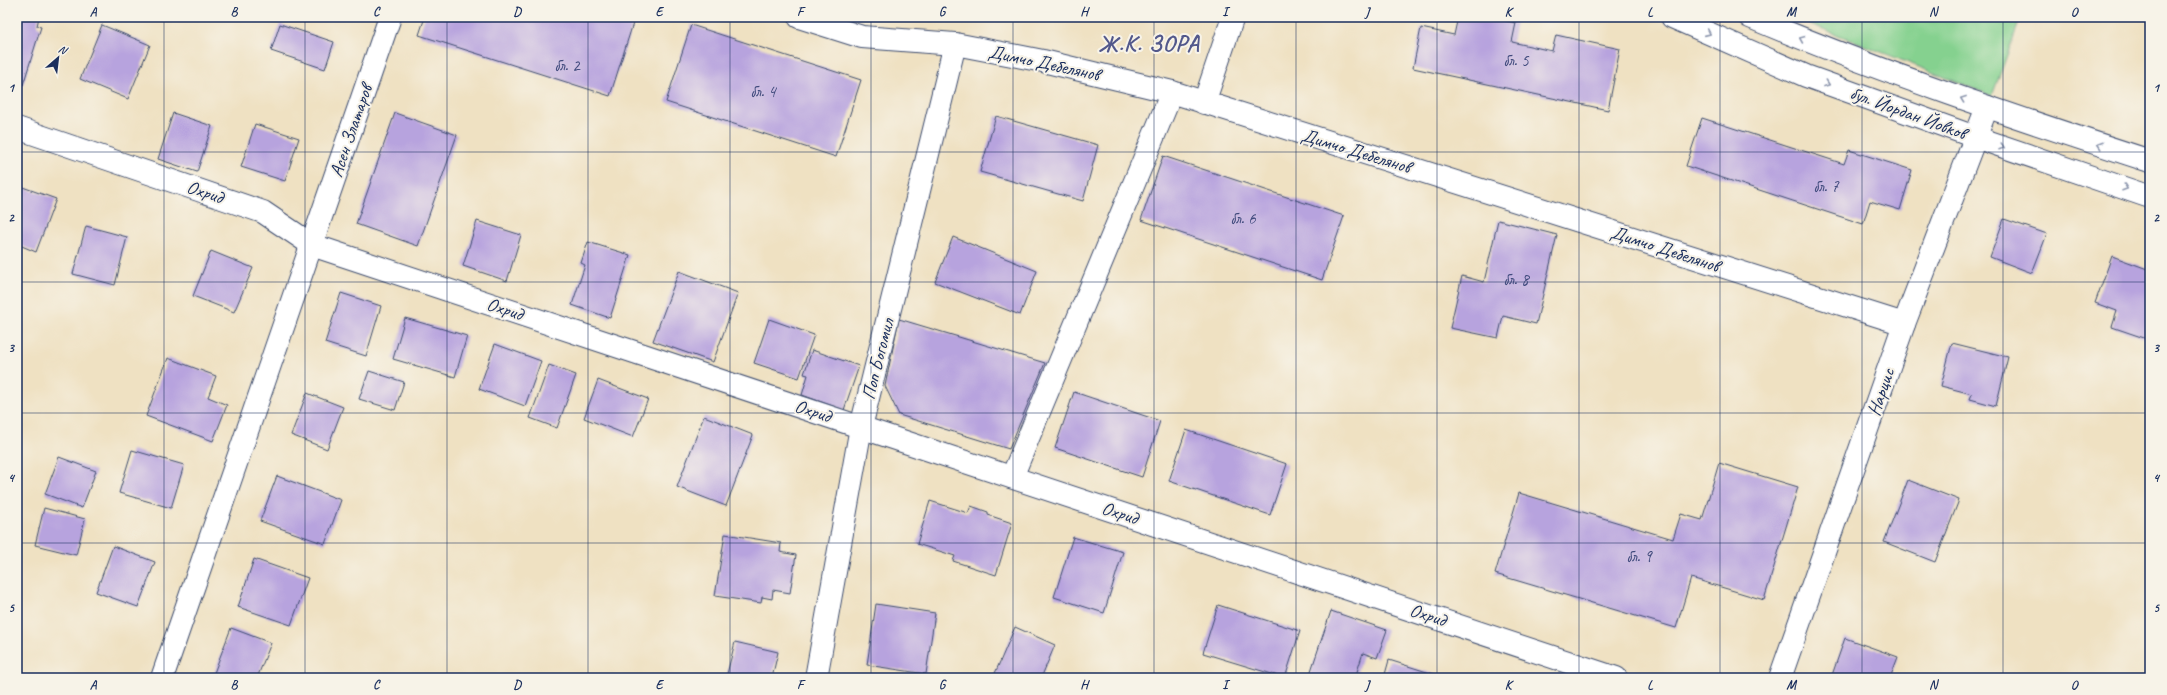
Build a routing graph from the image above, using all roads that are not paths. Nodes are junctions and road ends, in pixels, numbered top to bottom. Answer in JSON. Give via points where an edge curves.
{"nodes":[{"id":1,"x":390,"y":17,"type":"edge"},
{"id":2,"x":799,"y":17,"type":"edge"},
{"id":3,"x":1233,"y":17,"type":"edge"},
{"id":4,"x":1672,"y":17,"type":"edge"},
{"id":5,"x":1750,"y":17,"type":"edge"},
{"id":6,"x":955,"y":44,"type":"junction"},
{"id":7,"x":1172,"y":92,"type":"junction"},
{"id":8,"x":1204,"y":103,"type":"junction"},
{"id":9,"x":1986,"y":107,"type":"junction"},
{"id":10,"x":17,"y":128,"type":"edge"},
{"id":11,"x":1975,"y":138,"type":"junction"},
{"id":12,"x":2150,"y":161,"type":"edge"},
{"id":13,"x":2150,"y":197,"type":"edge"},
{"id":14,"x":312,"y":245,"type":"junction"},
{"id":15,"x":1904,"y":324,"type":"junction"},
{"id":16,"x":861,"y":427,"type":"junction"},
{"id":17,"x":1012,"y":477,"type":"junction"},
{"id":18,"x":162,"y":678,"type":"edge"},
{"id":19,"x":816,"y":678,"type":"edge"},
{"id":20,"x":1616,"y":678,"type":"edge"},
{"id":21,"x":1780,"y":678,"type":"edge"}],
"edges":[{"from":1,"to":14,"type":"street","name":"Асен Златаров"},
{"from":2,"to":6,"type":"street","name":"Димчо Дебелянов","via":[[862,37]]},
{"from":3,"to":8,"type":"street"},
{"from":4,"to":11,"type":"street","name":"бул. Йордан Йовков","one_way":true,"via":[[1806,76]]},
{"from":9,"to":5,"type":"street","name":"бул. Йордан Йовков","one_way":true,"via":[[1818,46]]},
{"from":6,"to":7,"type":"street","name":"Димчо Дебелянов","via":[[1042,61]]},
{"from":6,"to":16,"type":"street","name":"Поп Богомил"},
{"from":7,"to":8,"type":"street","name":"Димчо Дебелянов"},
{"from":7,"to":17,"type":"street"},
{"from":8,"to":15,"type":"street","name":"Димчо Дебелянов"},
{"from":9,"to":11,"type":"street","name":"Нарцис"},
{"from":12,"to":9,"type":"street","name":"бул. Йордан Йовков","one_way":true},
{"from":10,"to":14,"type":"street","name":"Охрид","via":[[262,212]]},
{"from":11,"to":13,"type":"street","name":"бул. Йордан Йовков","one_way":true},
{"from":11,"to":15,"type":"street","name":"Нарцис"},
{"from":14,"to":16,"type":"street","name":"Охрид"},
{"from":14,"to":18,"type":"street","name":"Асен Златаров"},
{"from":15,"to":21,"type":"street","name":"Нарцис"},
{"from":16,"to":17,"type":"street","name":"Охрид"},
{"from":16,"to":19,"type":"street","name":"Поп Богомил"},
{"from":17,"to":20,"type":"street","name":"Охрид"}]}
